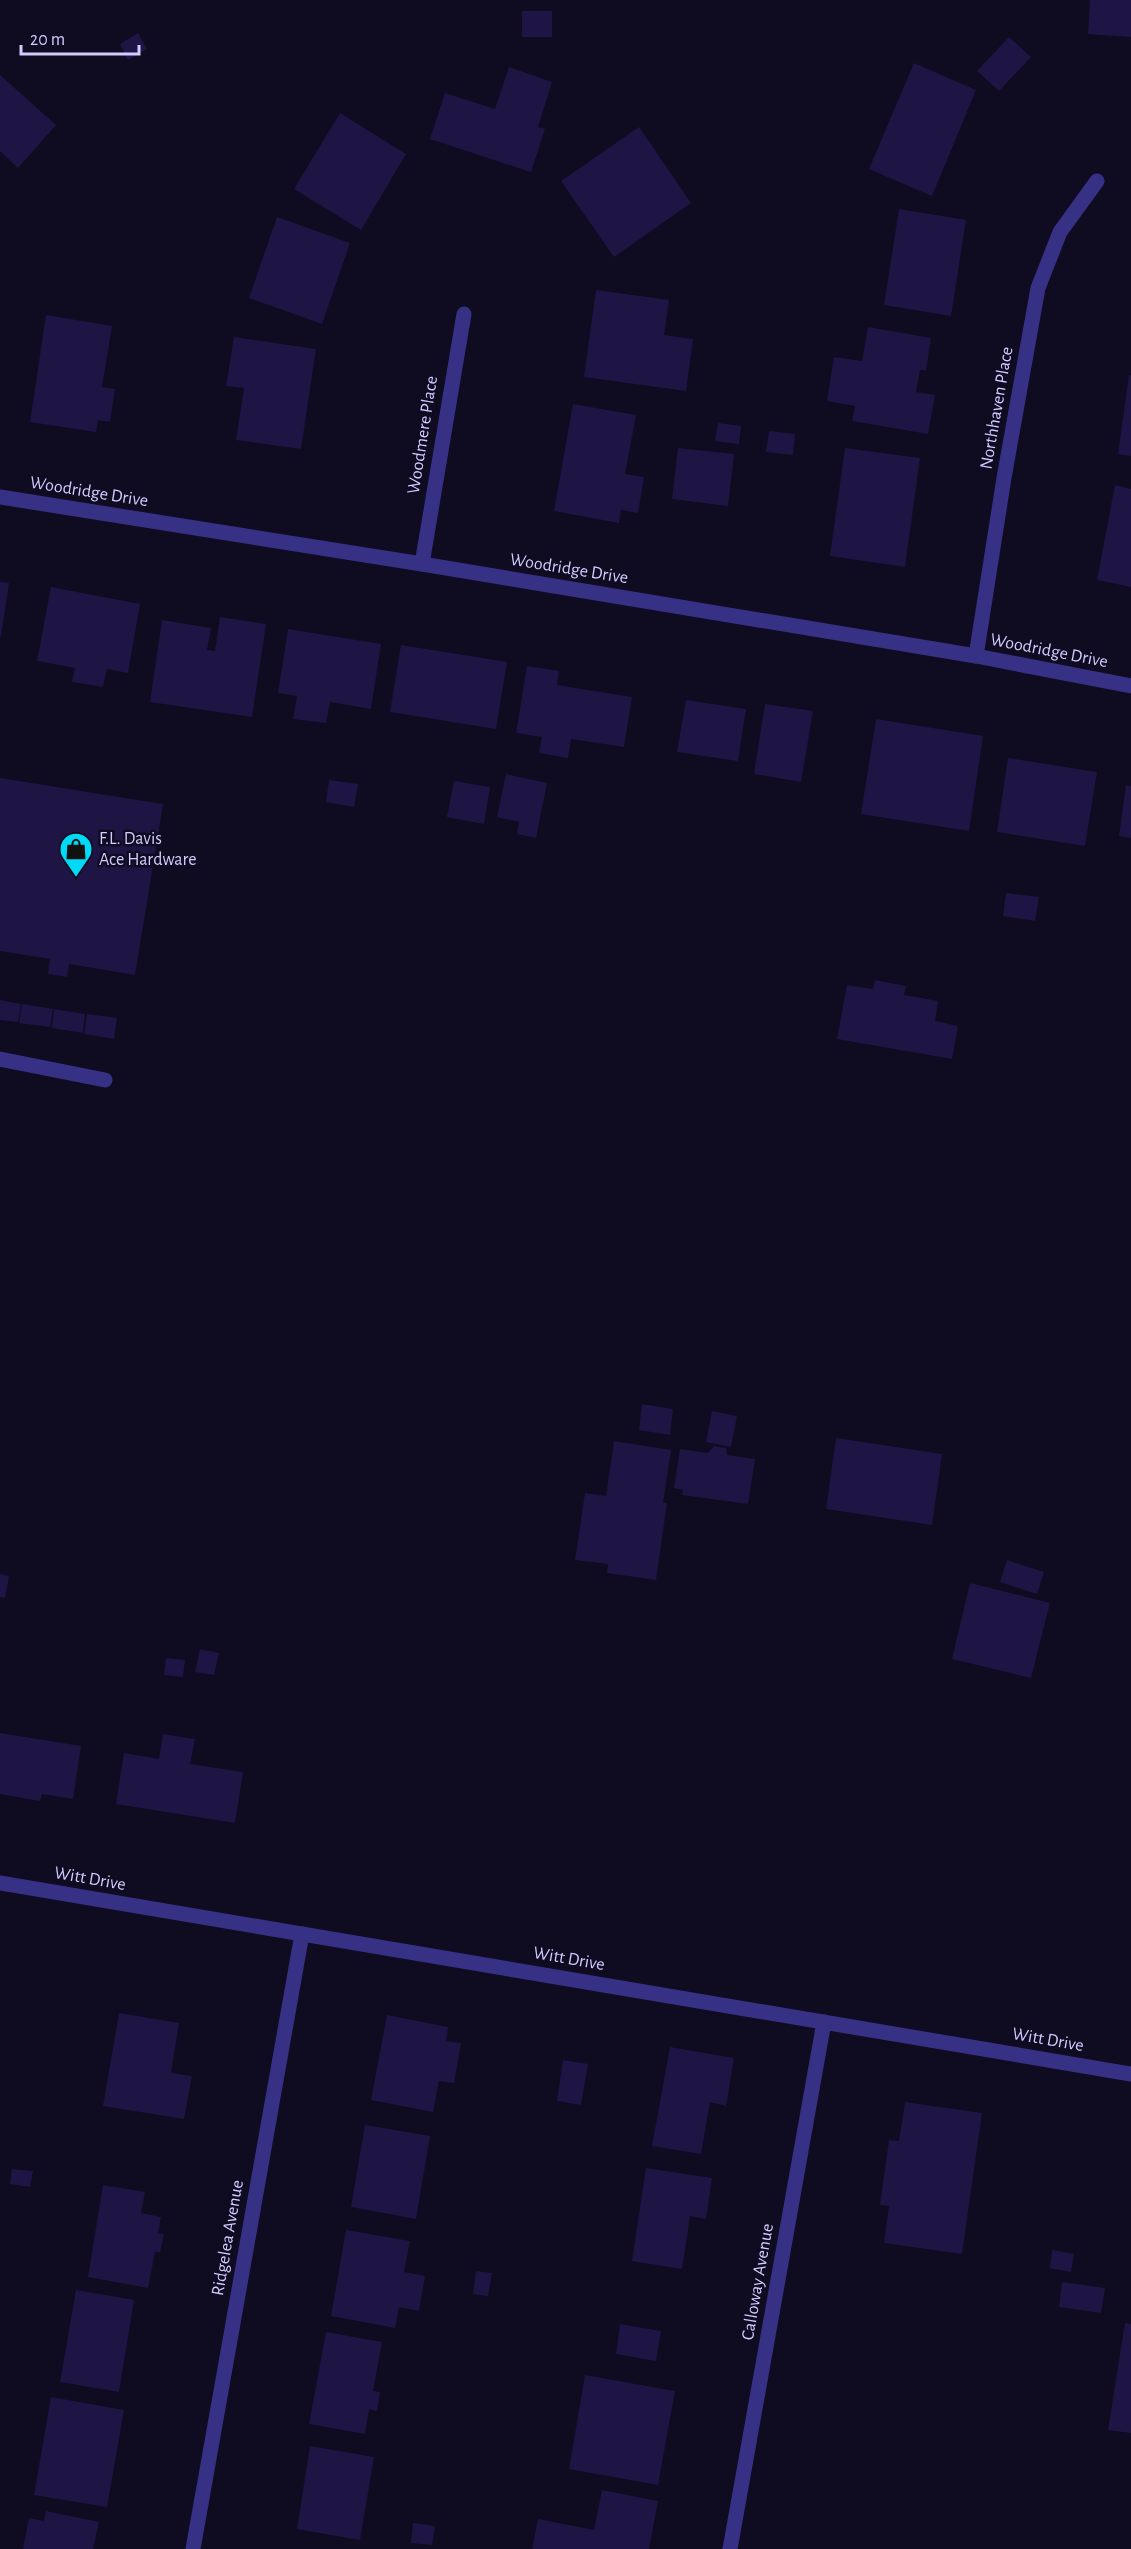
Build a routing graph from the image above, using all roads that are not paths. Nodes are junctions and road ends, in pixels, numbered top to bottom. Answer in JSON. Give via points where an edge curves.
{"nodes":[{"id":1,"x":1097,"y":181,"type":"dead end"},
{"id":2,"x":464,"y":314,"type":"dead end"},
{"id":3,"x":0,"y":497,"type":"edge"},
{"id":4,"x":422,"y":564,"type":"junction"},
{"id":5,"x":976,"y":656,"type":"junction"},
{"id":6,"x":1131,"y":686,"type":"edge"},
{"id":7,"x":0,"y":1059,"type":"edge"},
{"id":8,"x":105,"y":1080,"type":"dead end"},
{"id":9,"x":0,"y":1883,"type":"edge"},
{"id":10,"x":302,"y":1934,"type":"junction"},
{"id":11,"x":824,"y":2022,"type":"junction"},
{"id":12,"x":1131,"y":2074,"type":"edge"},
{"id":13,"x":193,"y":2549,"type":"edge"},
{"id":14,"x":730,"y":2549,"type":"edge"}],
"edges":[{"from":1,"to":5,"type":"street","name":"Northhaven Place","via":[[1060,232],[1038,288]]},
{"from":2,"to":4,"type":"street","name":"Woodmere Place"},
{"from":3,"to":4,"type":"street","name":"Woodridge Drive"},
{"from":4,"to":5,"type":"street","name":"Woodridge Drive"},
{"from":5,"to":6,"type":"street","name":"Woodridge Drive"},
{"from":7,"to":8,"type":"street"},
{"from":9,"to":10,"type":"street","name":"Witt Drive"},
{"from":10,"to":11,"type":"street","name":"Witt Drive"},
{"from":10,"to":13,"type":"street","name":"Ridgelea Avenue"},
{"from":11,"to":12,"type":"street","name":"Witt Drive"},
{"from":11,"to":14,"type":"street","name":"Calloway Avenue"}]}
